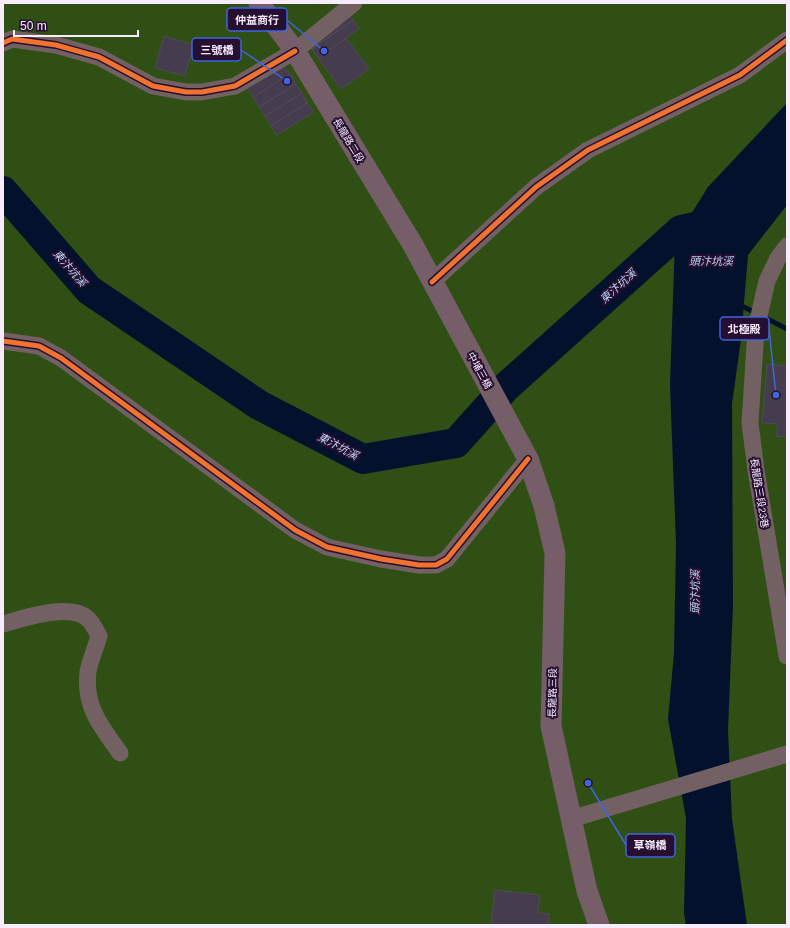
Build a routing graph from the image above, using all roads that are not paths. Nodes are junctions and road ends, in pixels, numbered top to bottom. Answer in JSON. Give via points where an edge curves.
{"nodes":[{"id":1,"x":259,"y":3,"type":"edge"},
{"id":2,"x":354,"y":3,"type":"edge"},
{"id":3,"x":787,"y":40,"type":"edge"},
{"id":4,"x":3,"y":43,"type":"edge"},
{"id":5,"x":295,"y":51,"type":"junction"},
{"id":6,"x":787,"y":246,"type":"edge"},
{"id":7,"x":432,"y":282,"type":"junction"},
{"id":8,"x":3,"y":341,"type":"edge"},
{"id":9,"x":528,"y":458,"type":"junction"},
{"id":10,"x":782,"y":597,"type":"edge"},
{"id":11,"x":3,"y":624,"type":"edge"},
{"id":12,"x":787,"y":656,"type":"edge"},
{"id":13,"x":120,"y":753,"type":"dead end"},
{"id":14,"x":787,"y":754,"type":"edge"},
{"id":15,"x":571,"y":819,"type":"junction"},
{"id":16,"x":599,"y":925,"type":"edge"}],
"edges":[{"from":1,"to":5,"type":"main road","name":"長龍路二段"},
{"from":2,"to":5,"type":"street"},
{"from":3,"to":7,"type":"street","via":[[740,74],[588,150],[536,187]]},
{"from":4,"to":5,"type":"street","via":[[12,39],[63,47],[99,57],[154,86],[186,92],[235,86]]},
{"from":5,"to":7,"type":"main road","name":"長龍路二段","via":[[413,245]]},
{"from":6,"to":10,"type":"street","name":"長龍路三段23巷","via":[[767,281],[756,328],[750,423],[756,470]]},
{"from":7,"to":9,"type":"main road","name":"中埔三橋"},
{"from":8,"to":9,"type":"street","via":[[39,346],[61,358],[295,530],[327,547],[381,559],[436,565],[446,559]]},
{"from":9,"to":15,"type":"main road","name":"長龍路三段","via":[[544,506],[555,553],[552,726]]},
{"from":10,"to":12,"type":"street","name":"長龍路三段23巷"},
{"from":11,"to":13,"type":"street","via":[[45,612],[78,612],[88,618],[99,636],[88,672],[88,701],[99,725]]},
{"from":14,"to":15,"type":"street"},
{"from":15,"to":16,"type":"main road","name":"長龍路三段","via":[[587,891]]}]}
